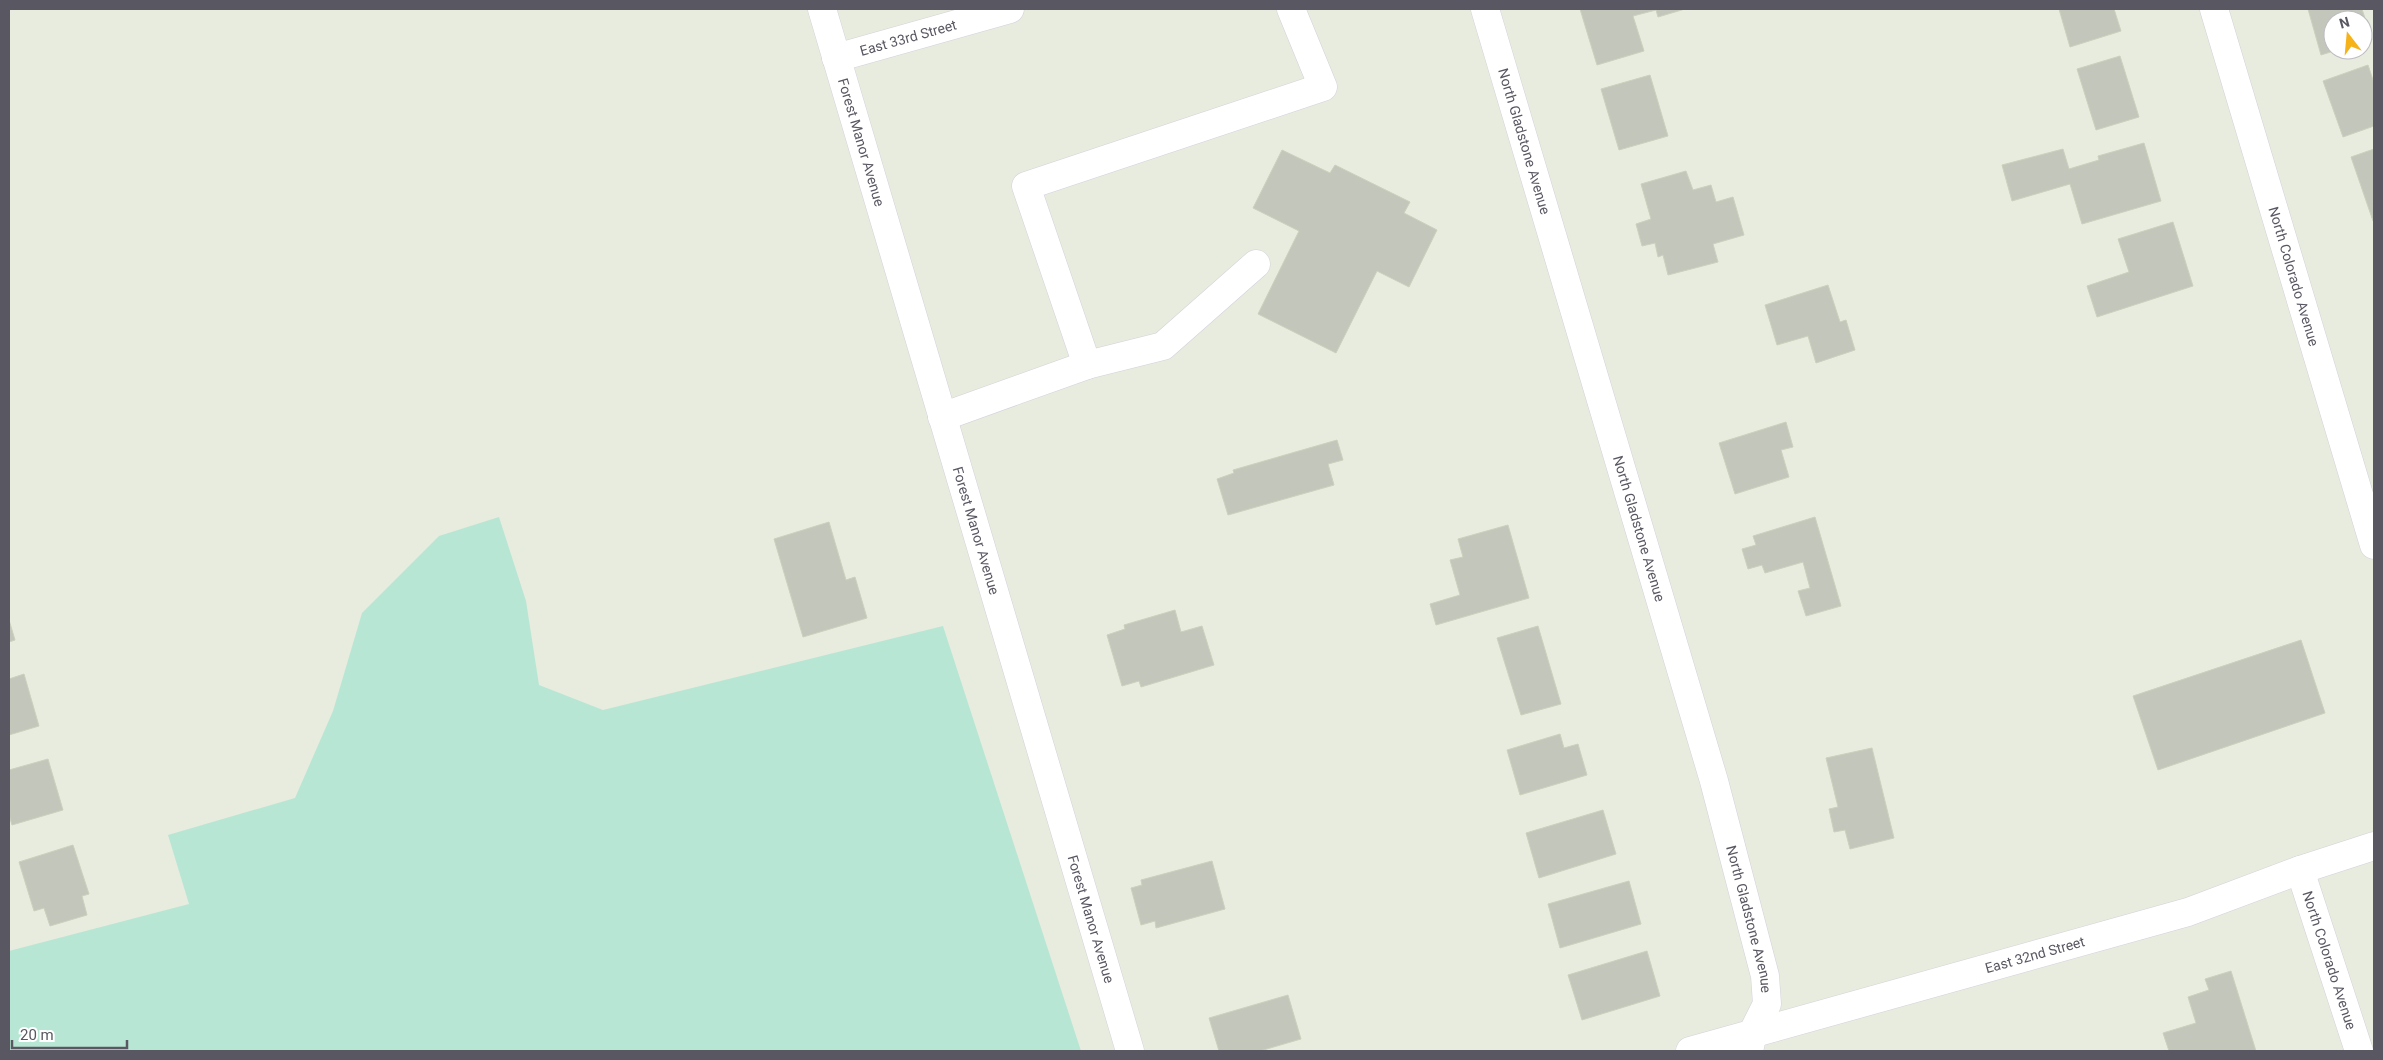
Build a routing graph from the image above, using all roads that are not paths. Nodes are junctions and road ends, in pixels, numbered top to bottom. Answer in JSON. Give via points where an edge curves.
{"nodes":[{"id":1,"x":822,"y":9,"type":"edge"},
{"id":2,"x":1010,"y":9,"type":"edge"},
{"id":3,"x":1290,"y":9,"type":"edge"},
{"id":4,"x":1485,"y":9,"type":"edge"},
{"id":5,"x":2214,"y":9,"type":"edge"},
{"id":6,"x":836,"y":58,"type":"junction"},
{"id":7,"x":1256,"y":264,"type":"dead end"},
{"id":8,"x":1087,"y":365,"type":"junction"},
{"id":9,"x":942,"y":417,"type":"junction"},
{"id":10,"x":2374,"y":545,"type":"edge"},
{"id":11,"x":2374,"y":846,"type":"edge"},
{"id":12,"x":2300,"y":870,"type":"junction"},
{"id":13,"x":1751,"y":1042,"type":"edge"},
{"id":14,"x":1130,"y":1051,"type":"edge"},
{"id":15,"x":1690,"y":1051,"type":"edge"},
{"id":16,"x":2359,"y":1051,"type":"edge"}],
"edges":[{"from":1,"to":6,"type":"street","name":"Forest Manor Avenue"},
{"from":2,"to":6,"type":"street","name":"East 33rd Street"},
{"from":3,"to":8,"type":"street","via":[[1323,86],[1026,186]]},
{"from":4,"to":13,"type":"street","name":"North Gladstone Avenue","via":[[1712,772],[1763,966],[1767,1004]]},
{"from":5,"to":10,"type":"street","name":"North Colorado Avenue"},
{"from":6,"to":9,"type":"street","name":"Forest Manor Avenue"},
{"from":7,"to":8,"type":"street","via":[[1163,346]]},
{"from":8,"to":9,"type":"street"},
{"from":9,"to":14,"type":"street","name":"Forest Manor Avenue"},
{"from":11,"to":12,"type":"street","name":"East 32nd Street"},
{"from":12,"to":13,"type":"street","name":"East 32nd Street","via":[[2188,912]]},
{"from":12,"to":16,"type":"street","name":"North Colorado Avenue"},
{"from":13,"to":15,"type":"street","name":"East 32nd Street"}]}
